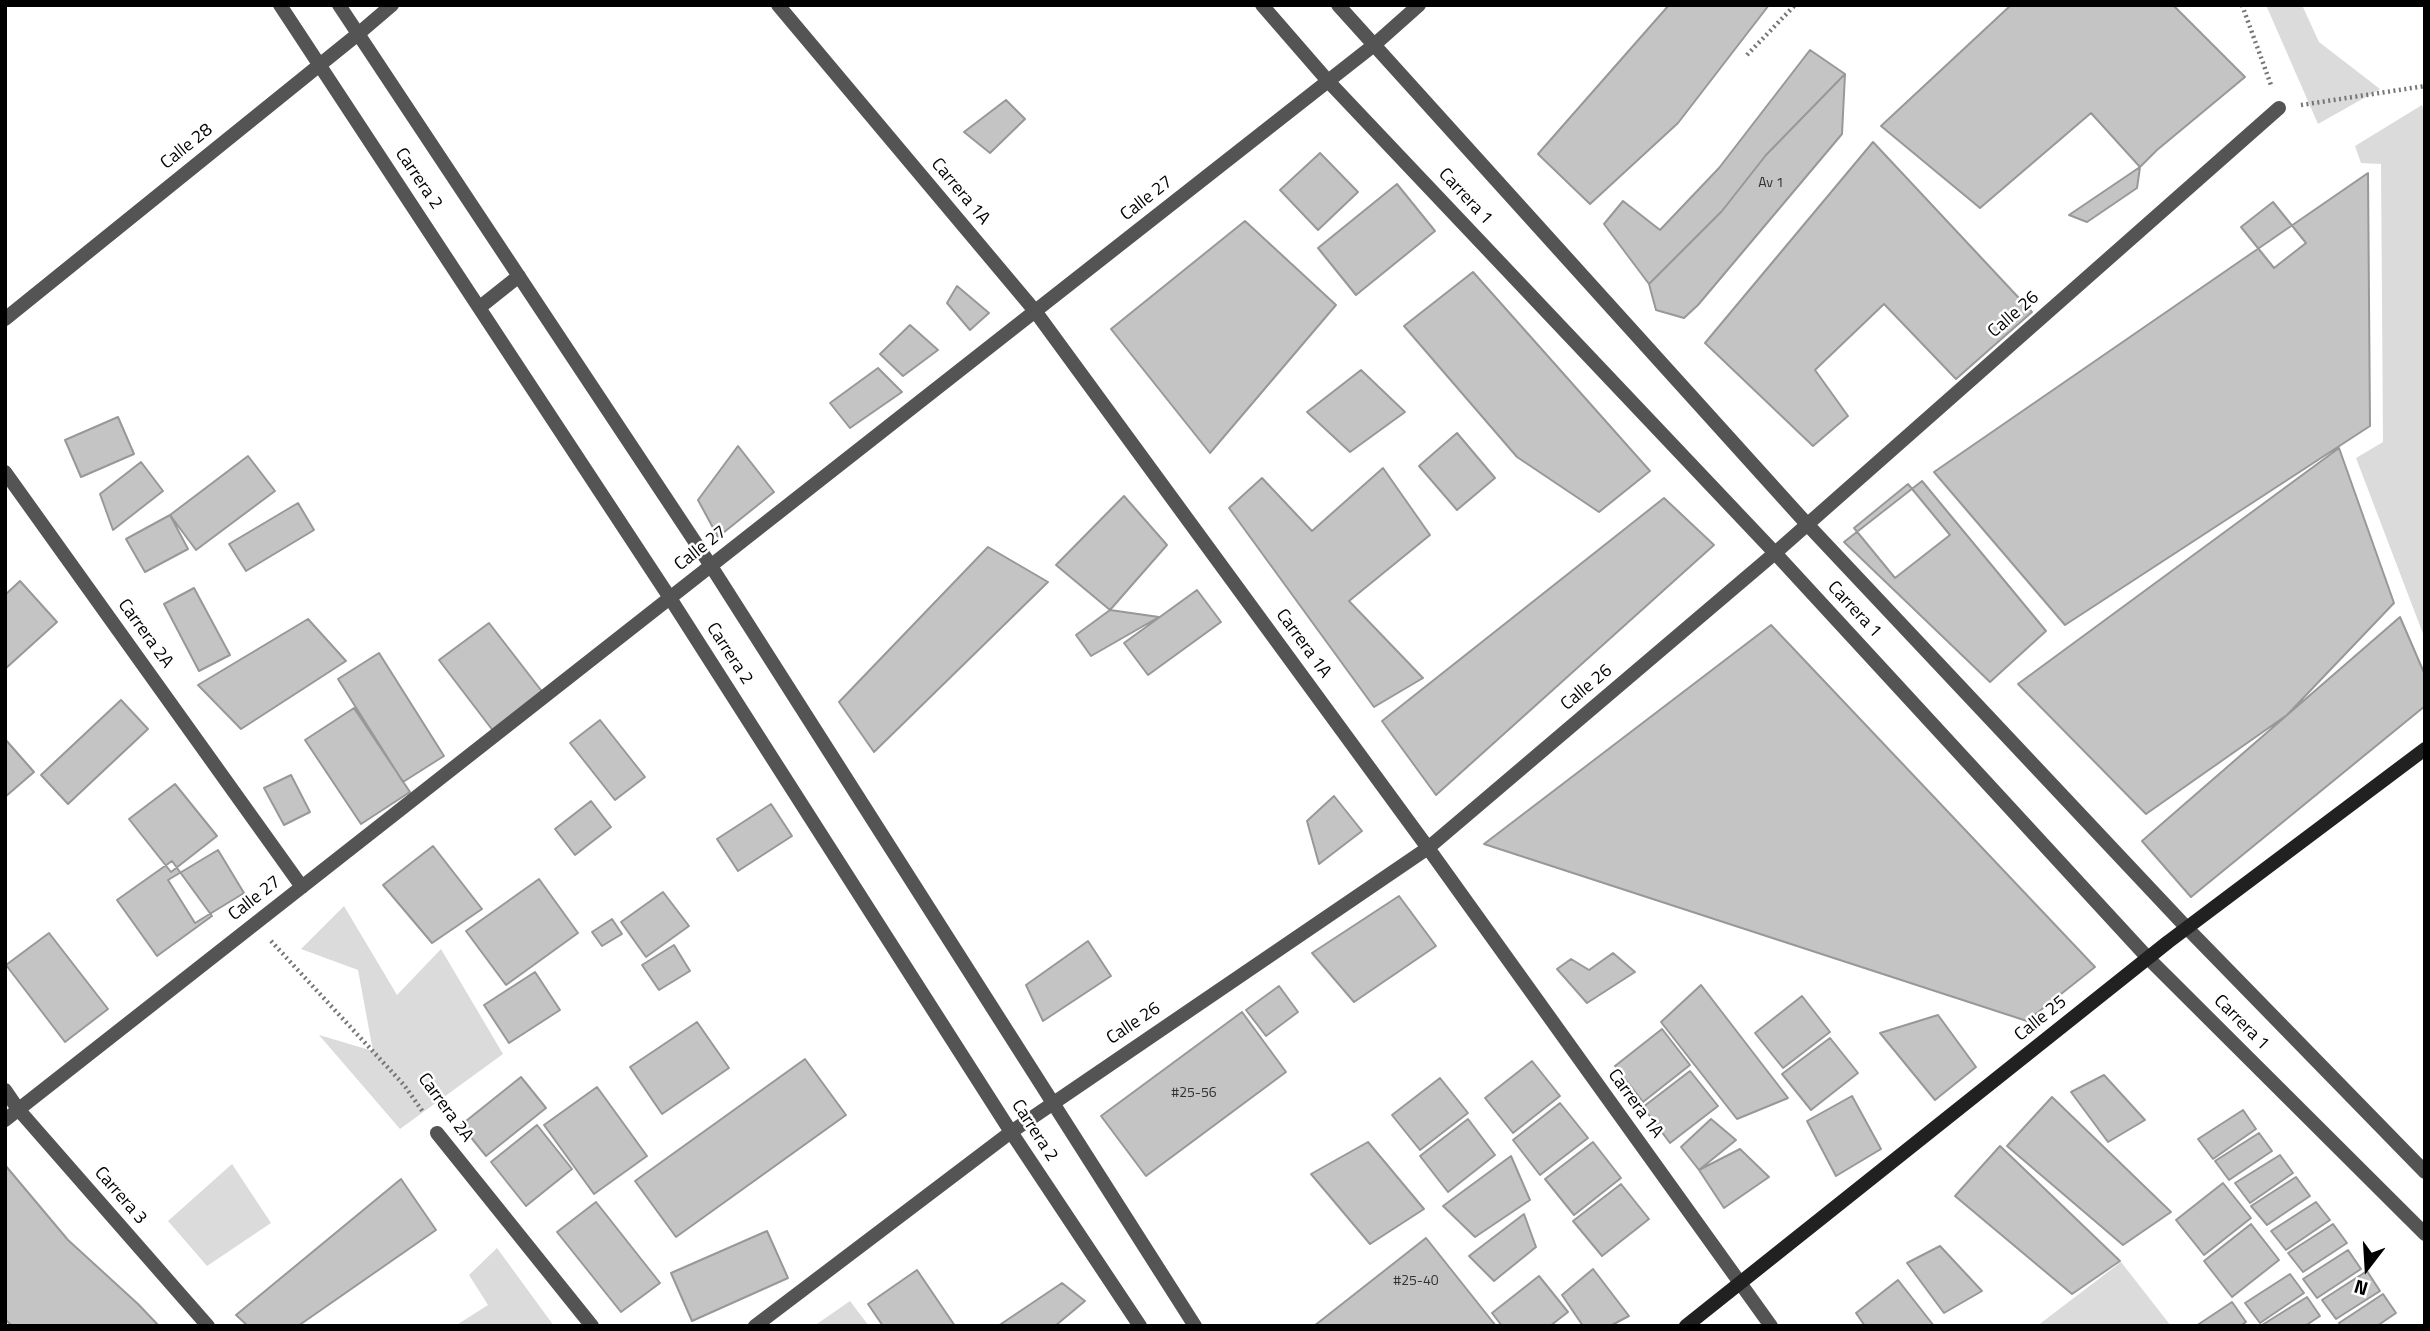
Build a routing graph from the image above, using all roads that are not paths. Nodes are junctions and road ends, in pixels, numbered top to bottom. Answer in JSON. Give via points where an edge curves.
{"nodes":[{"id":1,"x":280,"y":5,"type":"edge"},
{"id":2,"x":339,"y":5,"type":"edge"},
{"id":3,"x":392,"y":5,"type":"edge"},
{"id":4,"x":778,"y":5,"type":"edge"},
{"id":5,"x":1262,"y":5,"type":"edge"},
{"id":6,"x":1338,"y":5,"type":"edge"},
{"id":7,"x":1419,"y":5,"type":"edge"},
{"id":8,"x":358,"y":34,"type":"junction"},
{"id":9,"x":1374,"y":45,"type":"junction"},
{"id":10,"x":320,"y":65,"type":"junction"},
{"id":11,"x":1328,"y":81,"type":"junction"},
{"id":12,"x":2279,"y":108,"type":"road end"},
{"id":13,"x":519,"y":276,"type":"junction"},
{"id":14,"x":480,"y":307,"type":"junction"},
{"id":15,"x":1035,"y":311,"type":"junction"},
{"id":16,"x":5,"y":319,"type":"edge"},
{"id":17,"x":5,"y":472,"type":"edge"},
{"id":18,"x":1806,"y":523,"type":"junction"},
{"id":19,"x":1775,"y":553,"type":"junction"},
{"id":20,"x":711,"y":566,"type":"junction"},
{"id":21,"x":670,"y":598,"type":"junction"},
{"id":22,"x":2425,"y":749,"type":"edge"},
{"id":23,"x":1428,"y":848,"type":"junction"},
{"id":24,"x":302,"y":887,"type":"junction"},
{"id":25,"x":2187,"y":928,"type":"junction"},
{"id":26,"x":2148,"y":958,"type":"junction"},
{"id":27,"x":5,"y":1090,"type":"edge"},
{"id":28,"x":1052,"y":1104,"type":"junction"},
{"id":29,"x":18,"y":1109,"type":"junction"},
{"id":30,"x":5,"y":1120,"type":"edge"},
{"id":31,"x":1011,"y":1132,"type":"junction"},
{"id":32,"x":438,"y":1133,"type":"road end"},
{"id":33,"x":2425,"y":1172,"type":"edge"},
{"id":34,"x":2425,"y":1234,"type":"edge"},
{"id":35,"x":1740,"y":1283,"type":"junction"},
{"id":36,"x":208,"y":1326,"type":"edge"},
{"id":37,"x":592,"y":1326,"type":"edge"},
{"id":38,"x":755,"y":1326,"type":"edge"},
{"id":39,"x":1140,"y":1326,"type":"edge"},
{"id":40,"x":1195,"y":1326,"type":"edge"},
{"id":41,"x":1686,"y":1326,"type":"edge"},
{"id":42,"x":1772,"y":1326,"type":"edge"}],
"edges":[{"from":1,"to":10,"type":"street","name":"Carrera 2"},
{"from":2,"to":8,"type":"street","name":"Carrera 2"},
{"from":3,"to":8,"type":"street","name":"Calle 28"},
{"from":4,"to":15,"type":"street","name":"Carrera 1A"},
{"from":5,"to":11,"type":"street","name":"Carrera 1"},
{"from":6,"to":9,"type":"street","name":"Carrera 1"},
{"from":7,"to":9,"type":"street","name":"Calle 27"},
{"from":8,"to":10,"type":"street","name":"Calle 28"},
{"from":8,"to":13,"type":"street","name":"Carrera 2"},
{"from":9,"to":11,"type":"street","name":"Calle 27"},
{"from":9,"to":18,"type":"street","name":"Carrera 1"},
{"from":10,"to":14,"type":"street","name":"Carrera 2"},
{"from":10,"to":16,"type":"street","name":"Calle 28"},
{"from":11,"to":15,"type":"street","name":"Calle 27"},
{"from":11,"to":19,"type":"street","name":"Carrera 1"},
{"from":12,"to":18,"type":"street","name":"Calle 26"},
{"from":13,"to":14,"type":"street"},
{"from":13,"to":20,"type":"street","name":"Carrera 2"},
{"from":14,"to":21,"type":"street","name":"Carrera 2"},
{"from":15,"to":20,"type":"street","name":"Calle 27"},
{"from":15,"to":23,"type":"street","name":"Carrera 1A"},
{"from":17,"to":24,"type":"street","name":"Carrera 2A"},
{"from":18,"to":19,"type":"street","name":"Calle 26"},
{"from":18,"to":25,"type":"street","name":"Carrera 1"},
{"from":19,"to":23,"type":"street","name":"Calle 26"},
{"from":19,"to":26,"type":"street","name":"Carrera 1"},
{"from":20,"to":21,"type":"street","name":"Calle 27"},
{"from":20,"to":28,"type":"street","name":"Carrera 2"},
{"from":21,"to":24,"type":"street","name":"Calle 27"},
{"from":21,"to":31,"type":"street","name":"Carrera 2"},
{"from":22,"to":25,"type":"main road","name":"Calle 25"},
{"from":23,"to":28,"type":"street","name":"Calle 26"},
{"from":23,"to":35,"type":"street","name":"Carrera 1A"},
{"from":24,"to":29,"type":"street","name":"Calle 27"},
{"from":25,"to":26,"type":"main road","name":"Calle 25"},
{"from":25,"to":33,"type":"street","name":"Carrera 1"},
{"from":26,"to":34,"type":"street","name":"Carrera 1"},
{"from":26,"to":35,"type":"main road","name":"Calle 25"},
{"from":27,"to":29,"type":"street","name":"Carrera 3"},
{"from":28,"to":31,"type":"street","name":"Calle 26"},
{"from":28,"to":40,"type":"street","name":"Carrera 2"},
{"from":29,"to":30,"type":"street","name":"Calle 27"},
{"from":29,"to":36,"type":"street","name":"Carrera 3"},
{"from":31,"to":38,"type":"street","name":"Calle 26"},
{"from":31,"to":39,"type":"street","name":"Carrera 2"},
{"from":32,"to":37,"type":"street","name":"Carrera 2A"},
{"from":35,"to":41,"type":"main road","name":"Calle 25"},
{"from":35,"to":42,"type":"street","name":"Carrera 1A"}]}
